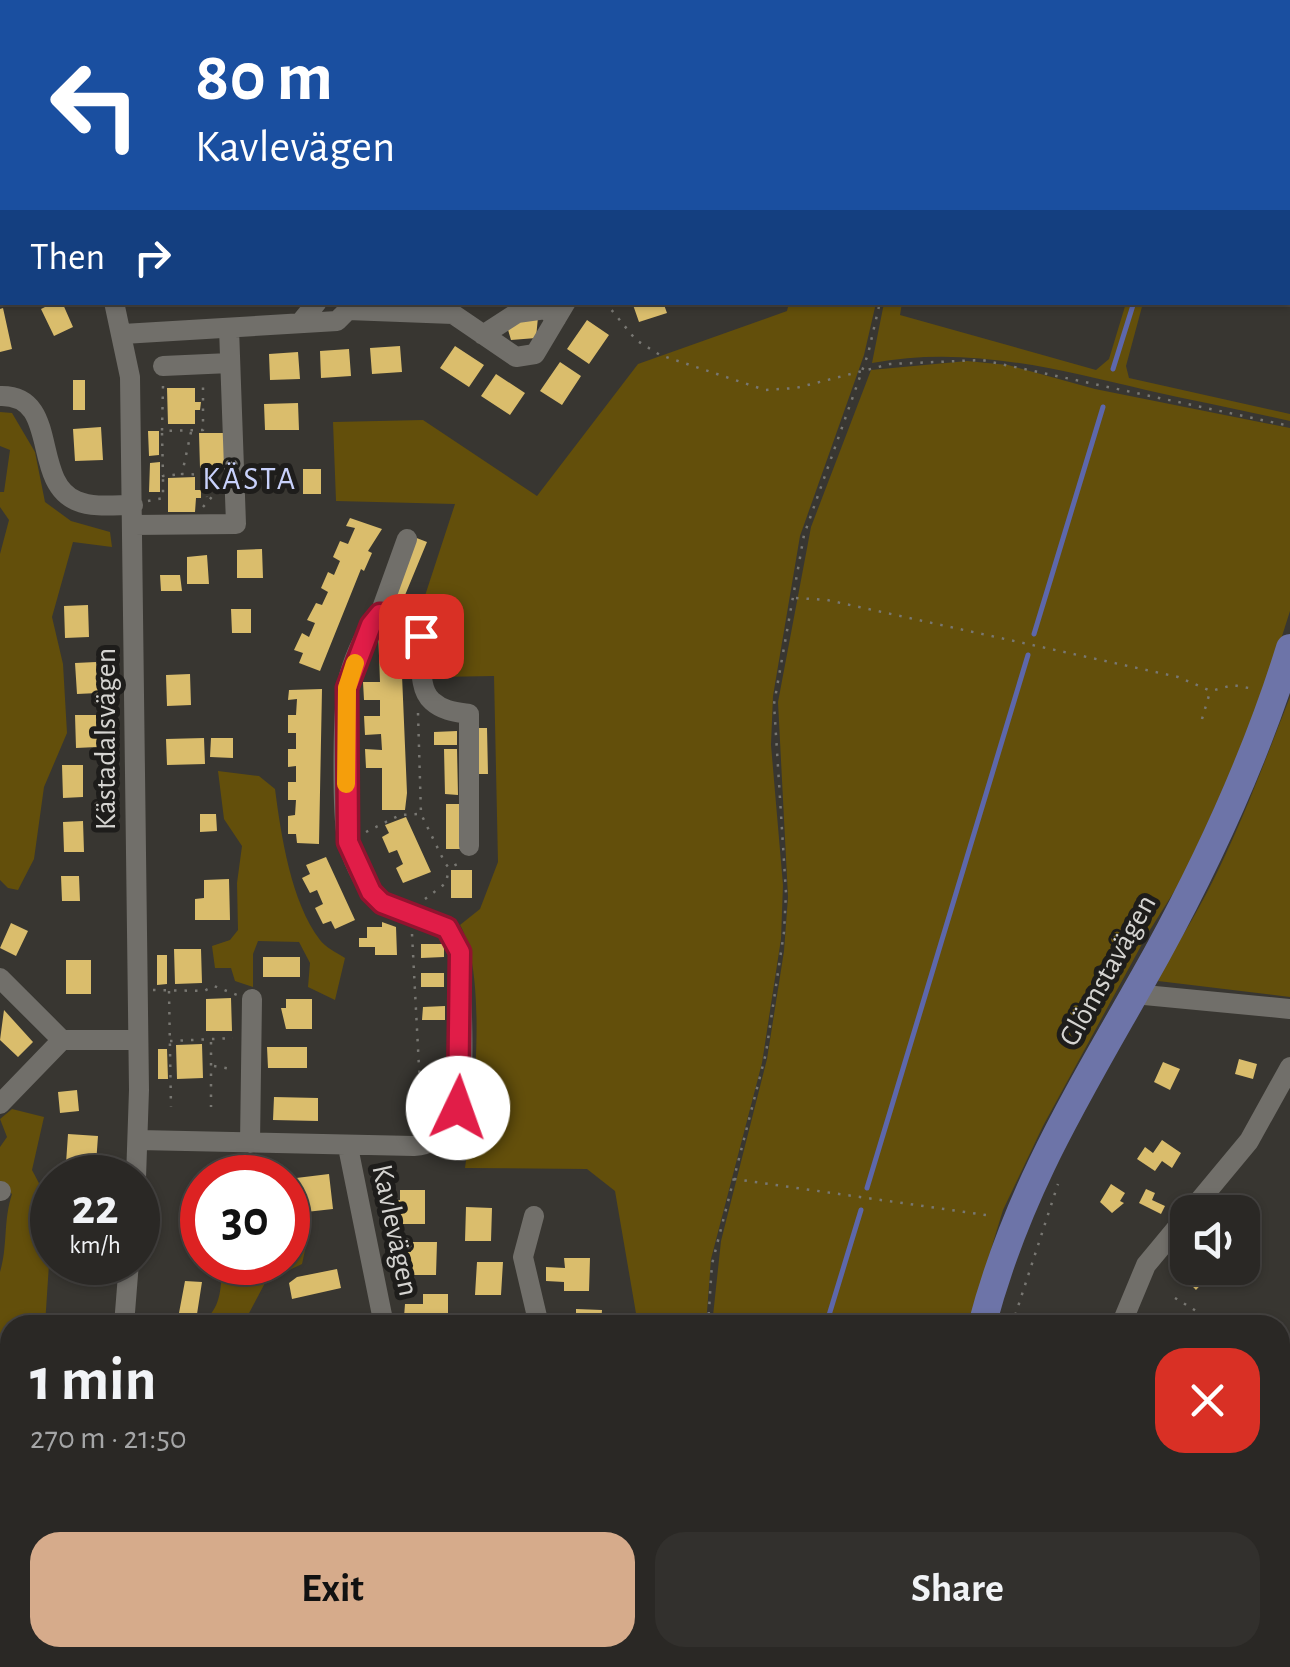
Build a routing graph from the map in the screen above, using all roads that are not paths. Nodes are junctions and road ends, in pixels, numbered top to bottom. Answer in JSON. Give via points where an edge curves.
{"nodes":[{"id":1,"x":115,"y":305,"type":"edge"},
{"id":2,"x":315,"y":305,"type":"edge"},
{"id":3,"x":347,"y":306,"type":"edge"},
{"id":4,"x":419,"y":308,"type":"edge"},
{"id":5,"x":561,"y":311,"type":"edge"},
{"id":6,"x":300,"y":323,"type":"junction"},
{"id":7,"x":229,"y":328,"type":"junction"},
{"id":8,"x":124,"y":334,"type":"junction"},
{"id":9,"x":483,"y":335,"type":"junction"},
{"id":10,"x":230,"y":364,"type":"junction"},
{"id":11,"x":163,"y":366,"type":"road end"},
{"id":12,"x":0,"y":396,"type":"edge"},
{"id":13,"x":133,"y":515,"type":"junction"},
{"id":14,"x":407,"y":539,"type":"dead end"},
{"id":15,"x":380,"y":614,"type":"junction"},
{"id":16,"x":1285,"y":670,"type":"edge"},
{"id":17,"x":469,"y":846,"type":"road end"},
{"id":18,"x":0,"y":978,"type":"edge"},
{"id":19,"x":1134,"y":994,"type":"junction"},
{"id":20,"x":252,"y":999,"type":"dead end"},
{"id":21,"x":1290,"y":1009,"type":"edge"},
{"id":22,"x":242,"y":1038,"type":"road end"},
{"id":23,"x":62,"y":1040,"type":"junction"},
{"id":24,"x":138,"y":1040,"type":"junction"},
{"id":25,"x":1290,"y":1067,"type":"edge"},
{"id":26,"x":0,"y":1104,"type":"edge"},
{"id":27,"x":138,"y":1140,"type":"junction"},
{"id":28,"x":245,"y":1143,"type":"junction"},
{"id":29,"x":348,"y":1146,"type":"junction"},
{"id":30,"x":137,"y":1155,"type":"edge"},
{"id":31,"x":534,"y":1216,"type":"dead end"},
{"id":32,"x":127,"y":1285,"type":"edge"},
{"id":33,"x":125,"y":1315,"type":"edge"},
{"id":34,"x":382,"y":1315,"type":"edge"},
{"id":35,"x":537,"y":1315,"type":"edge"},
{"id":36,"x":985,"y":1315,"type":"edge"},
{"id":37,"x":1124,"y":1315,"type":"edge"}],
"edges":[{"from":1,"to":8,"type":"street","name":"Kästadalsvägen"},
{"from":2,"to":6,"type":"street"},
{"from":3,"to":4,"type":"street"},
{"from":3,"to":6,"type":"street","via":[[337,321]]},
{"from":4,"to":9,"type":"street","via":[[453,314]]},
{"from":5,"to":9,"type":"street","via":[[517,313]]},
{"from":5,"to":9,"type":"street","via":[[534,354],[525,357]]},
{"from":6,"to":7,"type":"street"},
{"from":7,"to":8,"type":"street"},
{"from":7,"to":10,"type":"street"},
{"from":8,"to":13,"type":"street","name":"Kästadalsvägen"},
{"from":10,"to":11,"type":"street"},
{"from":10,"to":13,"type":"street","via":[[236,524]]},
{"from":12,"to":13,"type":"street","via":[[25,402],[34,413],[54,483],[65,494]]},
{"from":13,"to":24,"type":"street","name":"Kästadalsvägen"},
{"from":14,"to":15,"type":"street","name":"Kavlevägen"},
{"from":15,"to":17,"type":"street","via":[[402,615],[419,630],[427,695],[444,710],[470,714]]},
{"from":15,"to":29,"type":"street","name":"Kavlevägen","via":[[347,688],[348,842],[382,903],[447,928],[460,952],[458,1108],[451,1127],[423,1145]]},
{"from":16,"to":19,"type":"main road","name":"Glömstavägen","via":[[1227,814]]},
{"from":18,"to":23,"type":"street"},
{"from":19,"to":21,"type":"street"},
{"from":19,"to":36,"type":"main road","name":"Glömstavägen","via":[[1056,1129],[1014,1219]]},
{"from":20,"to":28,"type":"street"},
{"from":22,"to":28,"type":"street"},
{"from":23,"to":24,"type":"street"},
{"from":23,"to":26,"type":"street"},
{"from":24,"to":27,"type":"street","name":"Kästadalsvägen"},
{"from":25,"to":37,"type":"street","via":[[1249,1141],[1146,1265]]},
{"from":27,"to":28,"type":"street","name":"Kavlevägen"},
{"from":27,"to":30,"type":"street","name":"Kästadalsvägen"},
{"from":28,"to":29,"type":"street","name":"Kavlevägen"},
{"from":29,"to":34,"type":"street","name":"Kavlevägen"},
{"from":31,"to":35,"type":"street","via":[[523,1257]]},
{"from":32,"to":33,"type":"street"}]}
